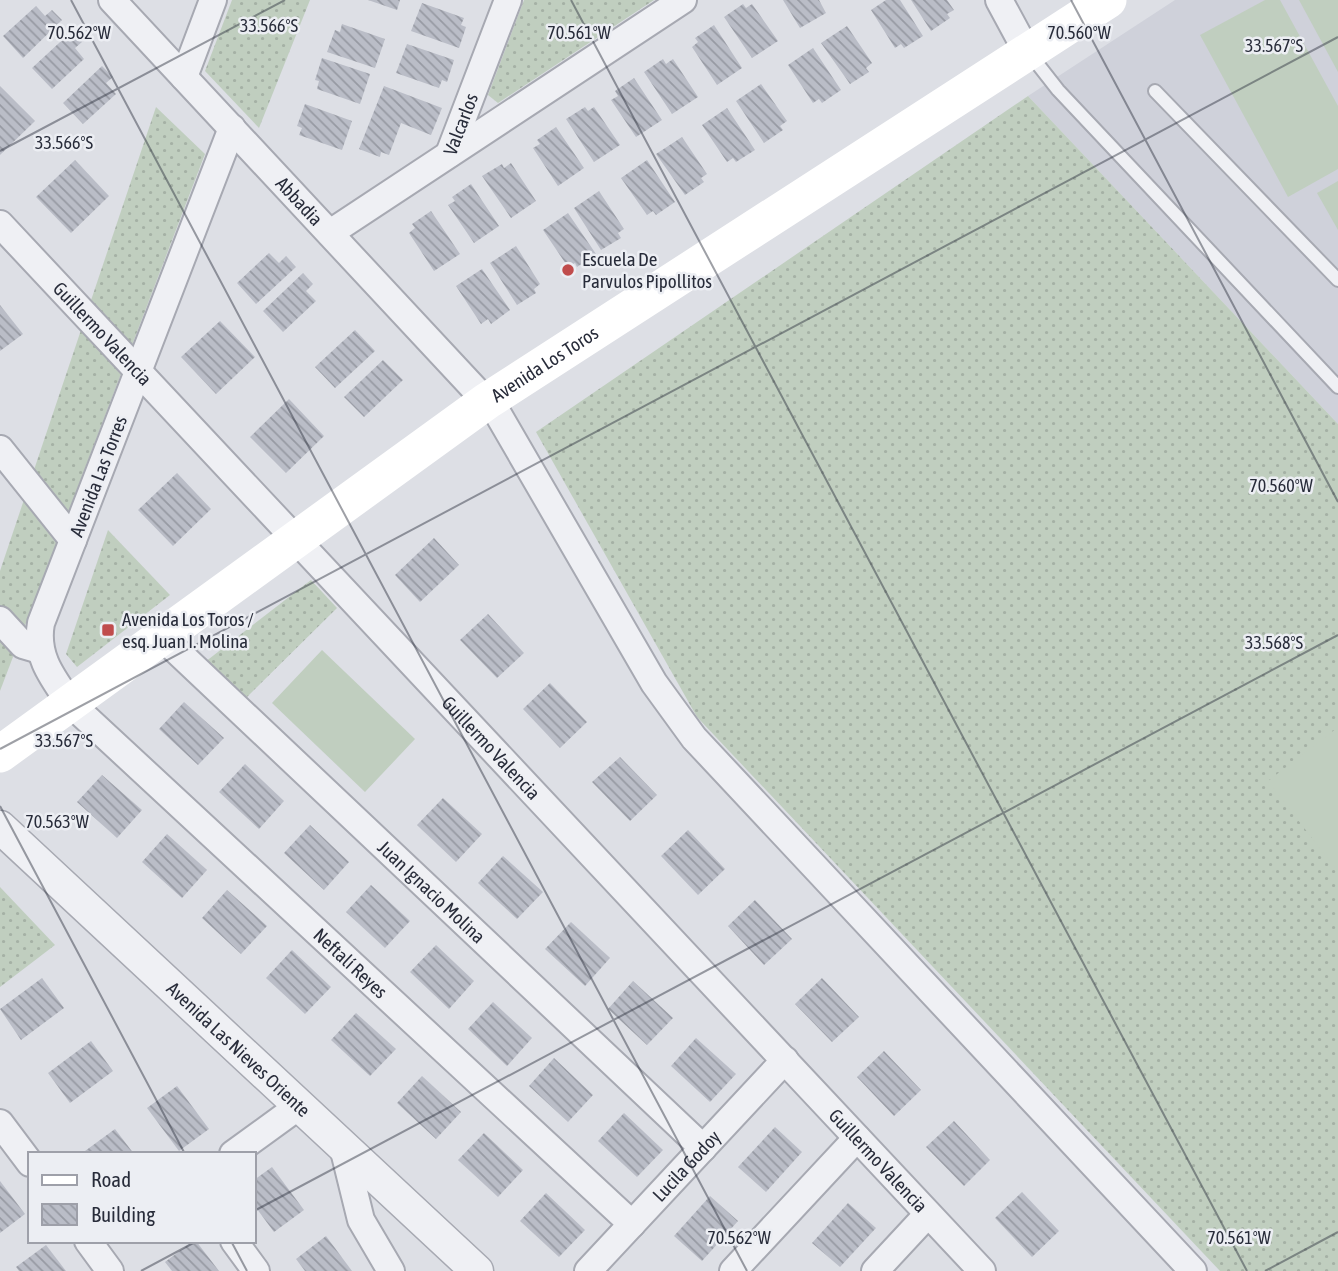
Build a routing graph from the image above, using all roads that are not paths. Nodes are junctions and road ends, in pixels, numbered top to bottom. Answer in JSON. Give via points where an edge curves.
{"nodes":[{"id":1,"x":112,"y":0,"type":"edge"},
{"id":2,"x":213,"y":0,"type":"edge"},
{"id":3,"x":508,"y":0,"type":"edge"},
{"id":4,"x":683,"y":0,"type":"edge"},
{"id":5,"x":999,"y":0,"type":"edge"},
{"id":6,"x":1108,"y":0,"type":"edge"},
{"id":7,"x":1026,"y":50,"type":"junction"},
{"id":8,"x":184,"y":77,"type":"junction"},
{"id":9,"x":1155,"y":91,"type":"dead end"},
{"id":10,"x":232,"y":128,"type":"junction"},
{"id":11,"x":449,"y":154,"type":"junction"},
{"id":12,"x":0,"y":224,"type":"edge"},
{"id":13,"x":330,"y":233,"type":"junction"},
{"id":14,"x":1338,"y":280,"type":"edge"},
{"id":15,"x":139,"y":372,"type":"junction"},
{"id":16,"x":1336,"y":379,"type":"edge"},
{"id":17,"x":487,"y":401,"type":"junction"},
{"id":18,"x":0,"y":449,"type":"edge"},
{"id":19,"x":296,"y":539,"type":"junction"},
{"id":20,"x":73,"y":540,"type":"junction"},
{"id":21,"x":0,"y":620,"type":"edge"},
{"id":22,"x":162,"y":636,"type":"junction"},
{"id":23,"x":40,"y":650,"type":"junction"},
{"id":24,"x":70,"y":703,"type":"junction"},
{"id":25,"x":0,"y":754,"type":"edge"},
{"id":26,"x":0,"y":827,"type":"edge"},
{"id":27,"x":785,"y":1060,"type":"junction"},
{"id":28,"x":299,"y":1106,"type":"junction"},
{"id":29,"x":0,"y":1123,"type":"edge"},
{"id":30,"x":857,"y":1138,"type":"junction"},
{"id":31,"x":343,"y":1147,"type":"junction"},
{"id":32,"x":703,"y":1148,"type":"junction"},
{"id":33,"x":236,"y":1152,"type":"edge"},
{"id":34,"x":28,"y":1160,"type":"edge"},
{"id":35,"x":928,"y":1214,"type":"junction"},
{"id":36,"x":632,"y":1224,"type":"junction"},
{"id":37,"x":235,"y":1243,"type":"edge"},
{"id":38,"x":256,"y":1271,"type":"edge"},
{"id":39,"x":391,"y":1271,"type":"edge"},
{"id":40,"x":477,"y":1271,"type":"edge"},
{"id":41,"x":588,"y":1271,"type":"edge"},
{"id":42,"x":733,"y":1271,"type":"edge"},
{"id":43,"x":875,"y":1271,"type":"edge"},
{"id":44,"x":982,"y":1271,"type":"edge"},
{"id":45,"x":1193,"y":1271,"type":"edge"}],
"edges":[{"from":1,"to":8,"type":"street","name":"Abbadia"},
{"from":2,"to":8,"type":"street"},
{"from":3,"to":11,"type":"street","name":"Valcarlos"},
{"from":4,"to":11,"type":"street"},
{"from":5,"to":7,"type":"street"},
{"from":6,"to":7,"type":"main road","name":"Avenida Los Toros"},
{"from":7,"to":16,"type":"lane","via":[[1058,90]]},
{"from":7,"to":17,"type":"main road","name":"Avenida Los Toros"},
{"from":8,"to":10,"type":"street","name":"Abbadia"},
{"from":9,"to":14,"type":"lane"},
{"from":10,"to":13,"type":"street","name":"Abbadia"},
{"from":10,"to":15,"type":"street","name":"Avenida Las Torres"},
{"from":11,"to":13,"type":"street","name":"Valcarlos"},
{"from":12,"to":15,"type":"street","name":"Guillermo Valencia"},
{"from":13,"to":17,"type":"street","name":"Abbadia"},
{"from":15,"to":19,"type":"street","name":"Guillermo Valencia"},
{"from":15,"to":20,"type":"street","name":"Avenida Las Torres"},
{"from":17,"to":19,"type":"main road","name":"Avenida Los Toros"},
{"from":17,"to":45,"type":"street","name":"Abbadia","via":[[518,444],[654,682],[694,738]]},
{"from":18,"to":20,"type":"street"},
{"from":19,"to":22,"type":"main road","name":"Avenida Los Toros"},
{"from":19,"to":27,"type":"street","name":"Guillermo Valencia"},
{"from":20,"to":23,"type":"street","name":"Avenida Las Torres","via":[[41,623]]},
{"from":21,"to":23,"type":"street","via":[[15,639]]},
{"from":22,"to":24,"type":"main road","name":"Avenida Los Toros"},
{"from":22,"to":32,"type":"street","name":"Juan Ignacio Molina"},
{"from":23,"to":24,"type":"street"},
{"from":24,"to":25,"type":"main road","name":"Avenida Los Toros"},
{"from":24,"to":36,"type":"street","name":"Neftalí Reyes"},
{"from":26,"to":28,"type":"street","name":"Avenida Las Nieves Oriente"},
{"from":27,"to":30,"type":"street","name":"Guillermo Valencia"},
{"from":27,"to":32,"type":"street","name":"Lucila Godoy"},
{"from":28,"to":31,"type":"street","name":"Avenida Las Nieves Oriente"},
{"from":28,"to":33,"type":"street"},
{"from":29,"to":34,"type":"street"},
{"from":30,"to":35,"type":"street","name":"Guillermo Valencia"},
{"from":30,"to":42,"type":"street"},
{"from":31,"to":39,"type":"street","via":[[361,1220]]},
{"from":31,"to":40,"type":"street","name":"Avenida Las Nieves Oriente"},
{"from":32,"to":36,"type":"street","name":"Lucila Godoy"},
{"from":35,"to":43,"type":"street"},
{"from":35,"to":44,"type":"street","name":"Guillermo Valencia"},
{"from":36,"to":41,"type":"street","name":"Lucila Godoy"},
{"from":37,"to":38,"type":"street"}]}
